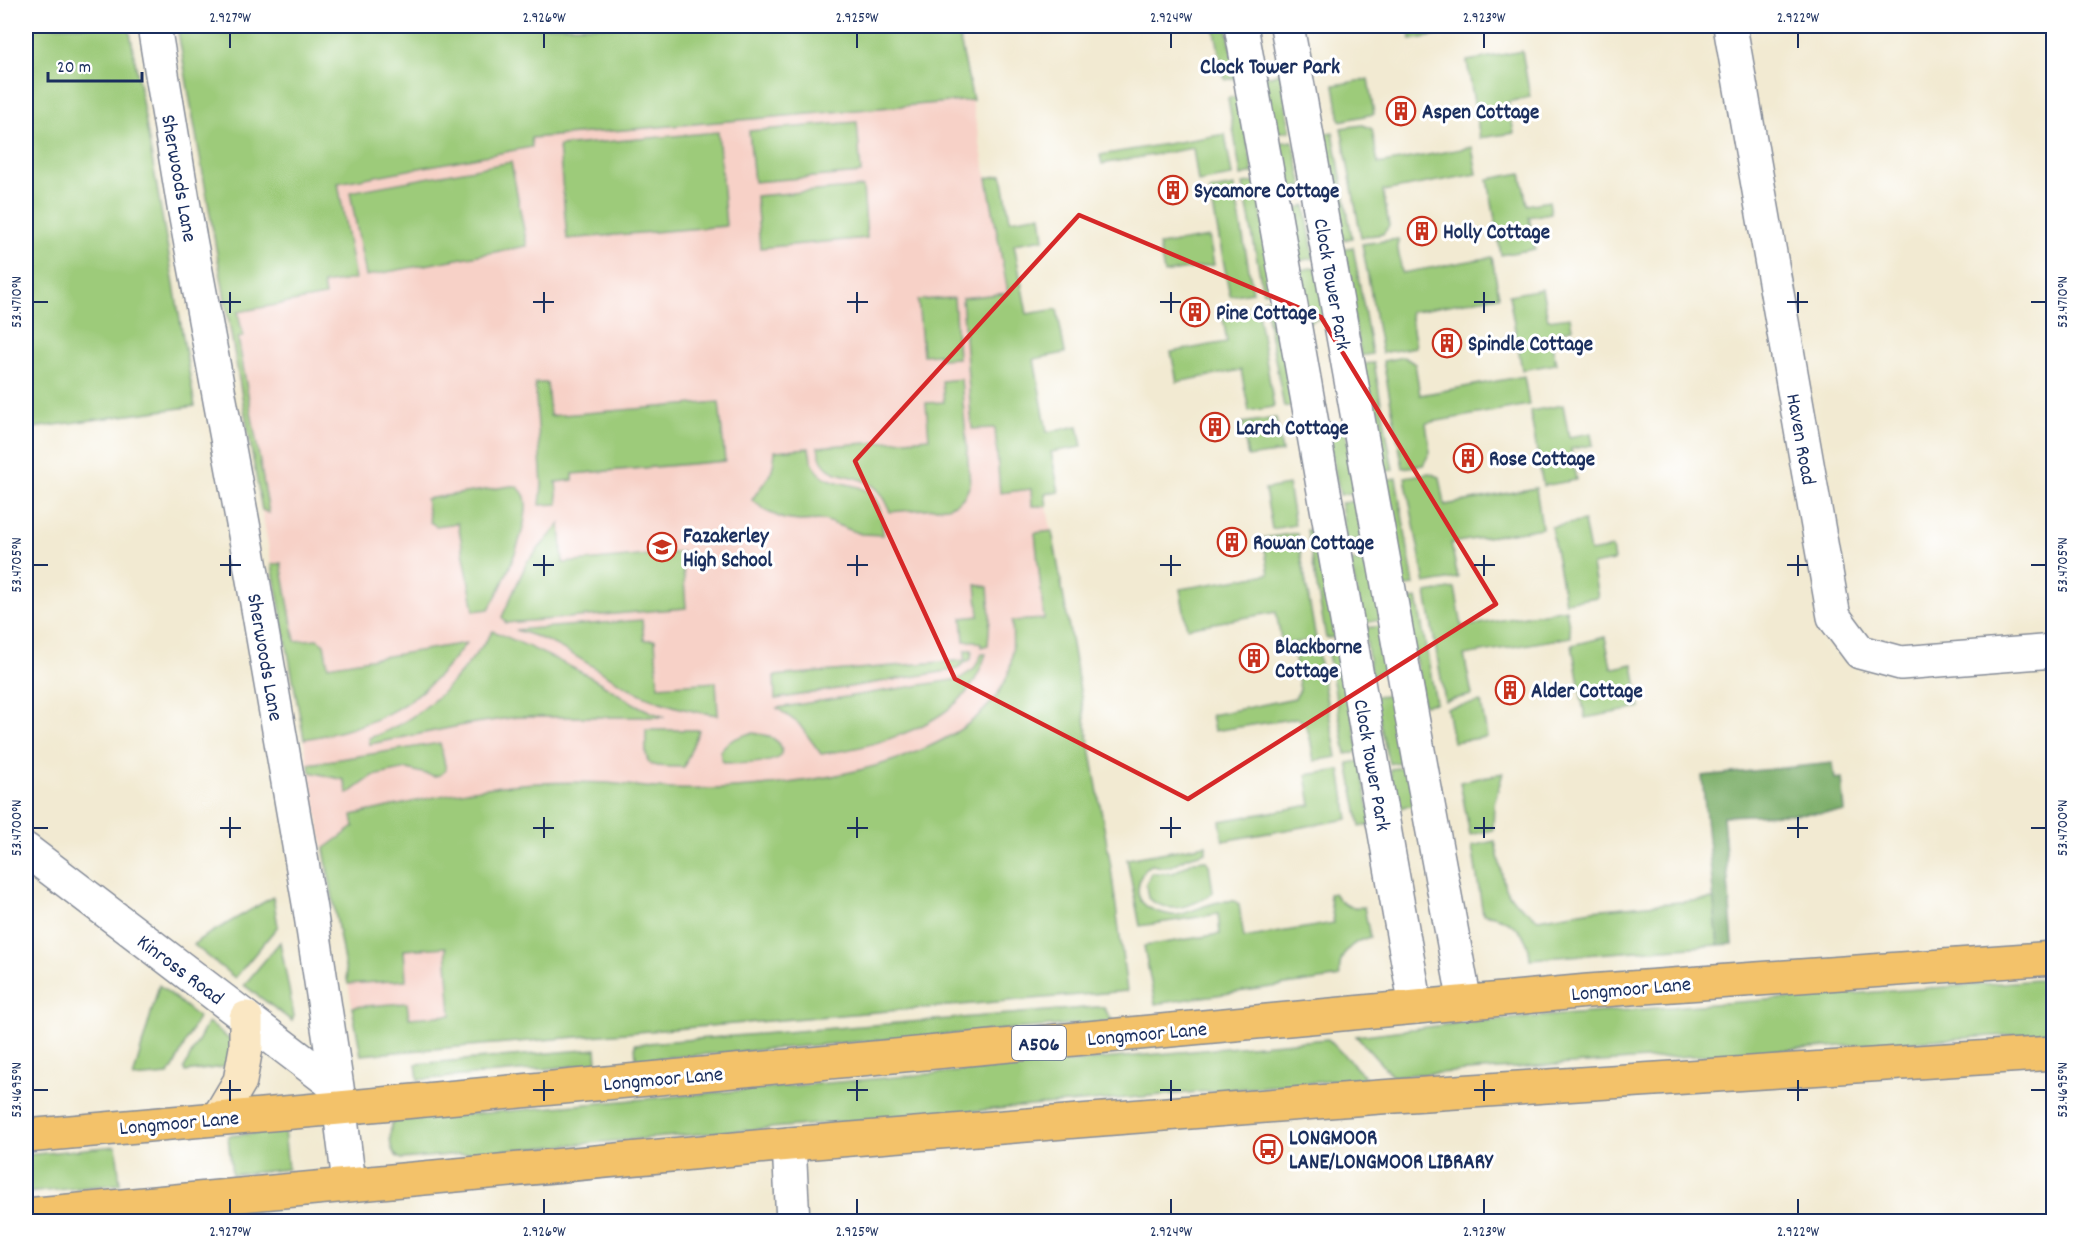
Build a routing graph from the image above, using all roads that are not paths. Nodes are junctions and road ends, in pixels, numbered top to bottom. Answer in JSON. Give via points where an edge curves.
{"nodes":[{"id":1,"x":154,"y":26,"type":"edge"},
{"id":2,"x":1241,"y":26,"type":"edge"},
{"id":3,"x":1730,"y":26,"type":"edge"},
{"id":4,"x":1289,"y":41,"type":"edge"},
{"id":5,"x":1248,"y":65,"type":"junction"},
{"id":6,"x":1317,"y":194,"type":"junction"},
{"id":7,"x":1273,"y":202,"type":"junction"},
{"id":8,"x":1341,"y":326,"type":"junction"},
{"id":9,"x":1297,"y":336,"type":"junction"},
{"id":10,"x":1356,"y":414,"type":"junction"},
{"id":11,"x":1312,"y":422,"type":"junction"},
{"id":12,"x":1381,"y":547,"type":"junction"},
{"id":13,"x":1336,"y":555,"type":"junction"},
{"id":14,"x":2054,"y":651,"type":"edge"},
{"id":15,"x":1405,"y":680,"type":"junction"},
{"id":16,"x":1359,"y":687,"type":"junction"},
{"id":17,"x":1430,"y":815,"type":"junction"},
{"id":18,"x":1384,"y":823,"type":"junction"},
{"id":19,"x":26,"y":850,"type":"edge"},
{"id":20,"x":2054,"y":957,"type":"edge"},
{"id":21,"x":1465,"y":1003,"type":"junction"},
{"id":22,"x":1416,"y":1007,"type":"junction"},
{"id":23,"x":246,"y":1018,"type":"junction"},
{"id":24,"x":2054,"y":1053,"type":"edge"},
{"id":25,"x":338,"y":1098,"type":"junction"},
{"id":26,"x":218,"y":1118,"type":"junction"},
{"id":27,"x":26,"y":1136,"type":"edge"},
{"id":28,"x":789,"y":1144,"type":"junction"},
{"id":29,"x":349,"y":1184,"type":"junction"},
{"id":30,"x":26,"y":1215,"type":"edge"},
{"id":31,"x":793,"y":1221,"type":"edge"}],
"edges":[{"from":1,"to":25,"type":"street","name":"Sherwoods Lane","via":[[310,909]]},
{"from":2,"to":5,"type":"street","name":"Clock Tower Park"},
{"from":3,"to":14,"type":"street","name":"Haven Road","via":[[1834,616],[1860,652],[1901,663]]},
{"from":4,"to":5,"type":"street","via":[[1270,66]]},
{"from":4,"to":6,"type":"street","name":"Clock Tower Park"},
{"from":5,"to":7,"type":"street","name":"Clock Tower Park"},
{"from":6,"to":7,"type":"street"},
{"from":6,"to":8,"type":"street","name":"Clock Tower Park"},
{"from":7,"to":9,"type":"street","name":"Clock Tower Park"},
{"from":8,"to":9,"type":"street","via":[[1317,325]]},
{"from":8,"to":10,"type":"street","name":"Clock Tower Park"},
{"from":9,"to":11,"type":"street","name":"Clock Tower Park"},
{"from":10,"to":11,"type":"street","via":[[1335,422]]},
{"from":10,"to":12,"type":"street","name":"Clock Tower Park"},
{"from":11,"to":13,"type":"street","name":"Clock Tower Park"},
{"from":12,"to":13,"type":"street"},
{"from":12,"to":15,"type":"street","name":"Clock Tower Park"},
{"from":13,"to":16,"type":"street","name":"Clock Tower Park"},
{"from":15,"to":16,"type":"street"},
{"from":15,"to":17,"type":"street","name":"Clock Tower Park"},
{"from":16,"to":18,"type":"street","name":"Clock Tower Park"},
{"from":17,"to":18,"type":"street","via":[[1406,814]]},
{"from":17,"to":21,"type":"street","name":"Clock Tower Park"},
{"from":18,"to":22,"type":"street","name":"Clock Tower Park"},
{"from":19,"to":23,"type":"street","name":"Kinross Road"},
{"from":20,"to":21,"type":"main road","name":"Longmoor Lane","number":"A506"},
{"from":21,"to":22,"type":"main road","name":"Longmoor Lane","number":"A506"},
{"from":22,"to":25,"type":"main road","name":"Longmoor Lane","number":"A506"},
{"from":23,"to":25,"type":"street","name":"Kinross Road"},
{"from":23,"to":26,"type":"main road","via":[[240,1081]]},
{"from":24,"to":28,"type":"main road","via":[[1380,1097]]},
{"from":25,"to":26,"type":"main road","name":"Longmoor Lane","number":"A506"},
{"from":25,"to":29,"type":"street","name":"Sherwoods Lane"},
{"from":26,"to":27,"type":"main road","name":"Longmoor Lane","number":"A506"},
{"from":28,"to":29,"type":"main road"},
{"from":28,"to":31,"type":"street"},
{"from":29,"to":30,"type":"main road"}]}
